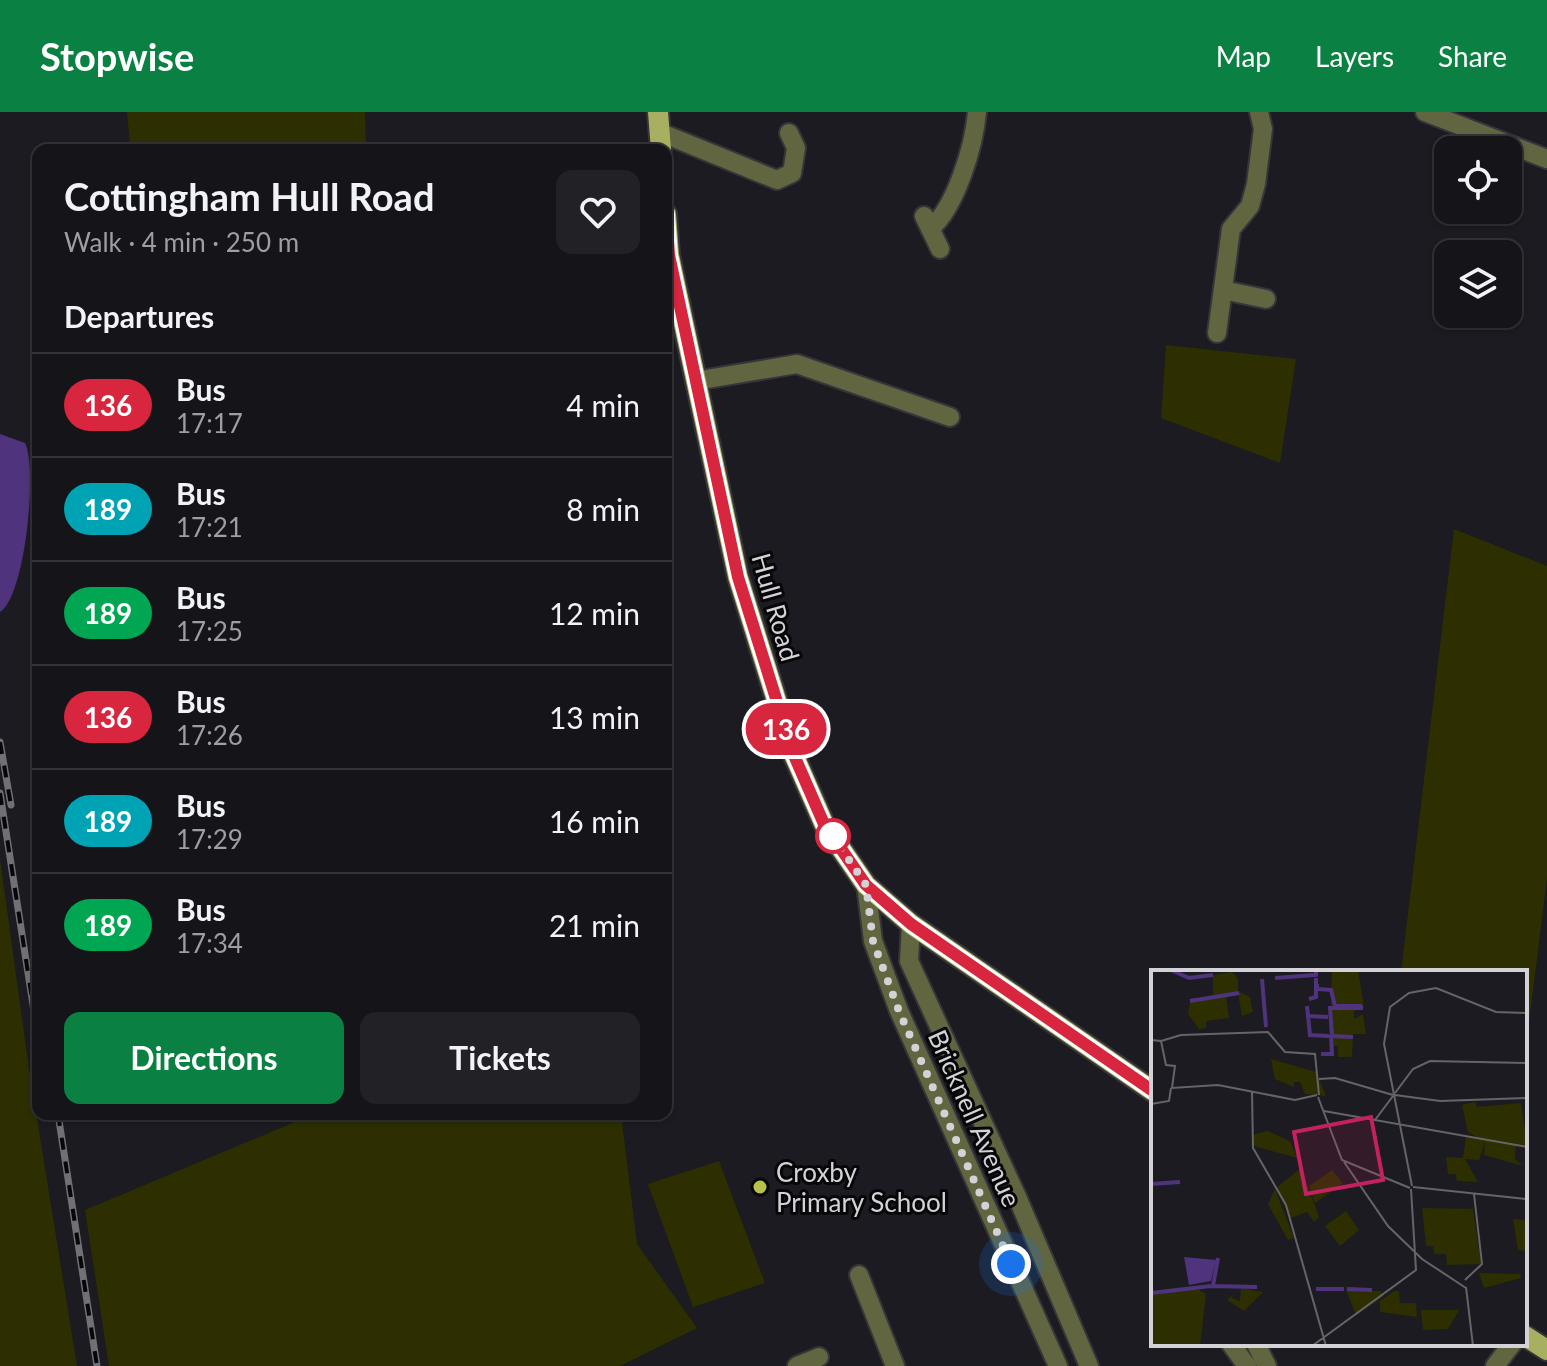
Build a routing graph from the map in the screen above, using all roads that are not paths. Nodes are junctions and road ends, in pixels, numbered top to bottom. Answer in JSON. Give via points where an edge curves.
{"nodes":[{"id":1,"x":977,"y":112,"type":"edge"},
{"id":2,"x":1259,"y":112,"type":"edge"},
{"id":3,"x":1425,"y":112,"type":"edge"},
{"id":4,"x":1456,"y":118,"type":"edge"},
{"id":5,"x":659,"y":131,"type":"edge"},
{"id":6,"x":789,"y":133,"type":"dead end"},
{"id":7,"x":1547,"y":159,"type":"edge"},
{"id":8,"x":940,"y":249,"type":"dead end"},
{"id":9,"x":672,"y":270,"type":"edge"},
{"id":10,"x":1223,"y":290,"type":"junction"},
{"id":11,"x":1266,"y":299,"type":"dead end"},
{"id":12,"x":1217,"y":333,"type":"dead end"},
{"id":13,"x":695,"y":381,"type":"junction"},
{"id":14,"x":950,"y":419,"type":"dead end"},
{"id":15,"x":866,"y":885,"type":"junction"},
{"id":16,"x":911,"y":924,"type":"junction"},
{"id":17,"x":1151,"y":1090,"type":"edge"},
{"id":18,"x":857,"y":1283,"type":"dead end"},
{"id":19,"x":1527,"y":1337,"type":"edge"},
{"id":20,"x":1232,"y":1346,"type":"edge"},
{"id":21,"x":1257,"y":1346,"type":"edge"},
{"id":22,"x":1510,"y":1346,"type":"edge"},
{"id":23,"x":1547,"y":1350,"type":"edge"},
{"id":24,"x":819,"y":1357,"type":"dead end"},
{"id":25,"x":797,"y":1366,"type":"edge"},
{"id":26,"x":895,"y":1366,"type":"edge"},
{"id":27,"x":1058,"y":1366,"type":"edge"},
{"id":28,"x":1089,"y":1366,"type":"edge"},
{"id":29,"x":1247,"y":1366,"type":"edge"},
{"id":30,"x":1267,"y":1366,"type":"edge"},
{"id":31,"x":1495,"y":1366,"type":"edge"}],
"edges":[{"from":1,"to":8,"type":"street","via":[[974,139],[942,218],[927,222]]},
{"from":2,"to":10,"type":"street","via":[[1263,129],[1256,184],[1250,206],[1231,229]]},
{"from":3,"to":4,"type":"street"},
{"from":4,"to":7,"type":"street"},
{"from":5,"to":6,"type":"street","via":[[777,180],[792,173],[796,148]]},
{"from":9,"to":13,"type":"main road","name":"Hull Road"},
{"from":10,"to":11,"type":"street"},
{"from":10,"to":12,"type":"street"},
{"from":13,"to":14,"type":"street","via":[[797,364]]},
{"from":13,"to":15,"type":"main road","name":"Hull Road","via":[[738,577],[793,753],[824,824]]},
{"from":15,"to":16,"type":"main road","name":"Hull Road"},
{"from":15,"to":27,"type":"street","name":"Bricknell Avenue","via":[[873,941],[899,1011]]},
{"from":16,"to":17,"type":"main road","name":"Hull Road"},
{"from":16,"to":28,"type":"street","name":"Bricknell Avenue","via":[[909,961]]},
{"from":18,"to":26,"type":"street"},
{"from":19,"to":23,"type":"main road"},
{"from":20,"to":29,"type":"street"},
{"from":21,"to":30,"type":"street"},
{"from":22,"to":31,"type":"street"},
{"from":24,"to":25,"type":"street"}]}
